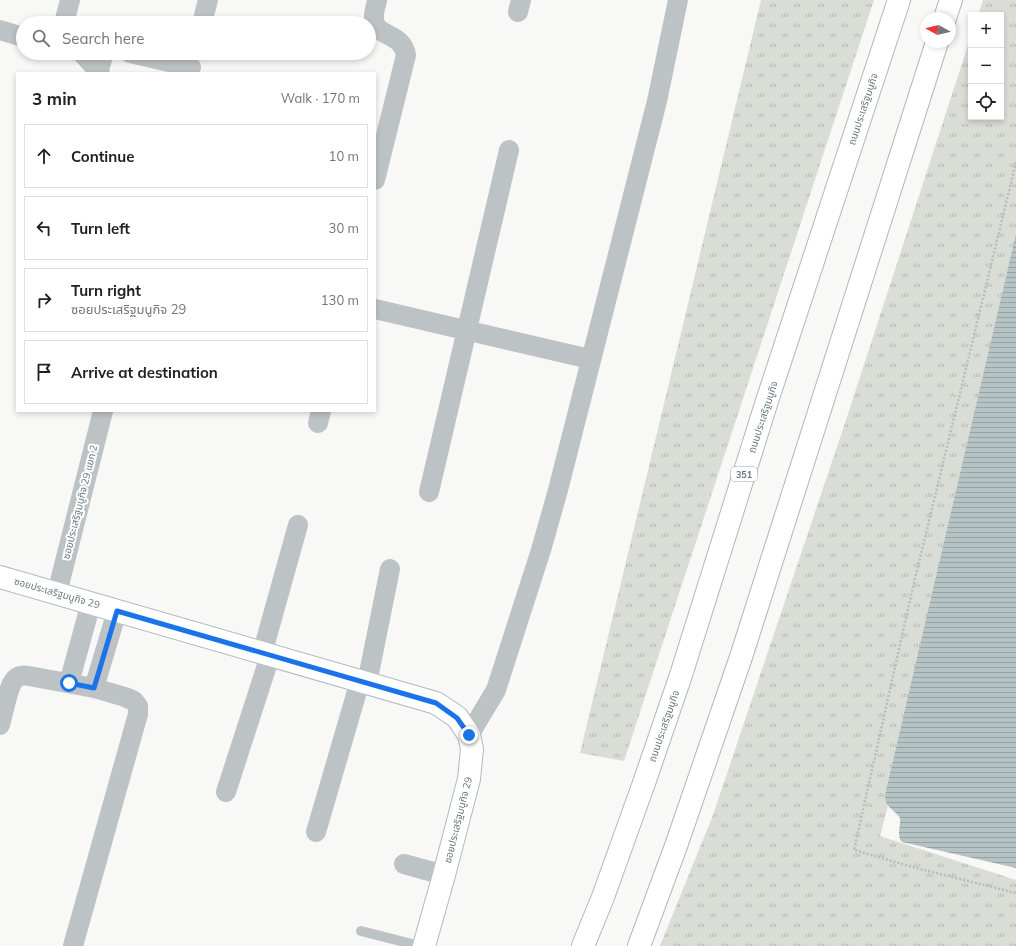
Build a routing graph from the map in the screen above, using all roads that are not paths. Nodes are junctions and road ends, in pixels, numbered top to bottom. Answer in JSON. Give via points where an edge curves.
{"nodes":[{"id":1,"x":70,"y":0,"type":"edge"},
{"id":2,"x":208,"y":0,"type":"edge"},
{"id":3,"x":377,"y":0,"type":"edge"},
{"id":4,"x":678,"y":0,"type":"edge"},
{"id":5,"x":899,"y":0,"type":"edge"},
{"id":6,"x":951,"y":0,"type":"edge"},
{"id":7,"x":947,"y":12,"type":"edge"},
{"id":8,"x":66,"y":16,"type":"edge"},
{"id":9,"x":204,"y":16,"type":"edge"},
{"id":10,"x":374,"y":16,"type":"edge"},
{"id":11,"x":376,"y":26,"type":"edge"},
{"id":12,"x":0,"y":30,"type":"edge"},
{"id":13,"x":16,"y":35,"type":"edge"},
{"id":14,"x":935,"y":48,"type":"edge"},
{"id":15,"x":88,"y":60,"type":"edge"},
{"id":16,"x":102,"y":60,"type":"edge"},
{"id":17,"x":169,"y":60,"type":"edge"},
{"id":18,"x":192,"y":64,"type":"edge"},
{"id":19,"x":98,"y":72,"type":"edge"},
{"id":20,"x":99,"y":72,"type":"edge"},
{"id":21,"x":381,"y":127,"type":"edge"},
{"id":22,"x":509,"y":150,"type":"dead end"},
{"id":23,"x":376,"y":171,"type":"edge"},
{"id":24,"x":376,"y":309,"type":"edge"},
{"id":25,"x":467,"y":331,"type":"junction"},
{"id":26,"x":590,"y":359,"type":"junction"},
{"id":27,"x":103,"y":412,"type":"edge"},
{"id":28,"x":429,"y":492,"type":"dead end"},
{"id":29,"x":298,"y":525,"type":"dead end"},
{"id":30,"x":390,"y":570,"type":"dead end"},
{"id":31,"x":0,"y":577,"type":"edge"},
{"id":32,"x":57,"y":593,"type":"junction"},
{"id":33,"x":91,"y":603,"type":"junction"},
{"id":34,"x":117,"y":611,"type":"junction"},
{"id":35,"x":266,"y":655,"type":"junction"},
{"id":36,"x":363,"y":682,"type":"junction"},
{"id":37,"x":69,"y":683,"type":"junction"},
{"id":38,"x":94,"y":688,"type":"junction"},
{"id":39,"x":0,"y":725,"type":"edge"},
{"id":40,"x":469,"y":735,"type":"junction"},
{"id":41,"x":226,"y":792,"type":"dead end"},
{"id":42,"x":316,"y":832,"type":"dead end"},
{"id":43,"x":404,"y":864,"type":"dead end"},
{"id":44,"x":444,"y":875,"type":"junction"},
{"id":45,"x":361,"y":931,"type":"dead end"},
{"id":46,"x":73,"y":946,"type":"edge"},
{"id":47,"x":420,"y":946,"type":"edge"},
{"id":48,"x":424,"y":946,"type":"edge"},
{"id":49,"x":583,"y":946,"type":"edge"},
{"id":50,"x":639,"y":946,"type":"edge"}],
"edges":[{"from":1,"to":8,"type":"street"},
{"from":2,"to":9,"type":"street"},
{"from":3,"to":10,"type":"street"},
{"from":4,"to":26,"type":"street","via":[[657,101]]},
{"from":5,"to":49,"type":"main road","name":"ถนนประเสริฐมนูกิจ","number":"351","via":[[765,408],[681,676],[632,818]]},
{"from":6,"to":7,"type":"main road"},
{"from":11,"to":21,"type":"street","via":[[401,42],[406,55]]},
{"from":12,"to":13,"type":"street"},
{"from":14,"to":50,"type":"main road","via":[[741,657]]},
{"from":15,"to":19,"type":"street"},
{"from":16,"to":20,"type":"street"},
{"from":17,"to":18,"type":"street"},
{"from":21,"to":23,"type":"street"},
{"from":22,"to":25,"type":"street"},
{"from":24,"to":25,"type":"street"},
{"from":25,"to":26,"type":"street"},
{"from":25,"to":28,"type":"street"},
{"from":26,"to":40,"type":"street","via":[[545,535],[496,690]]},
{"from":27,"to":32,"type":"street","name":"ซอยประเสริฐมนูกิจ 29 แยก 2"},
{"from":29,"to":35,"type":"street"},
{"from":30,"to":36,"type":"street"},
{"from":31,"to":32,"type":"main road","name":"ซอยประเสริฐมนูกิจ 29"},
{"from":32,"to":33,"type":"main road","name":"ซอยประเสริฐมนูกิจ 29"},
{"from":33,"to":34,"type":"main road","name":"ซอยประเสริฐมนูกิจ 29"},
{"from":33,"to":37,"type":"street"},
{"from":34,"to":35,"type":"main road","name":"ซอยประเสริฐมนูกิจ 29"},
{"from":34,"to":38,"type":"street"},
{"from":35,"to":36,"type":"main road","name":"ซอยประเสริฐมนูกิจ 29"},
{"from":35,"to":41,"type":"street"},
{"from":36,"to":40,"type":"main road","name":"ซอยประเสริฐมนูกิจ 29","via":[[436,703],[457,718]]},
{"from":36,"to":42,"type":"street"},
{"from":37,"to":38,"type":"street"},
{"from":37,"to":39,"type":"street","via":[[21,675],[11,686]]},
{"from":38,"to":46,"type":"street","via":[[134,701],[138,706],[138,714]]},
{"from":40,"to":44,"type":"main road","name":"ซอยประเสริฐมนูกิจ 29","via":[[472,749],[469,779]]},
{"from":43,"to":44,"type":"street"},
{"from":44,"to":48,"type":"main road","name":"ซอยประเสริฐมนูกิจ 29"},
{"from":45,"to":47,"type":"lane"}]}
